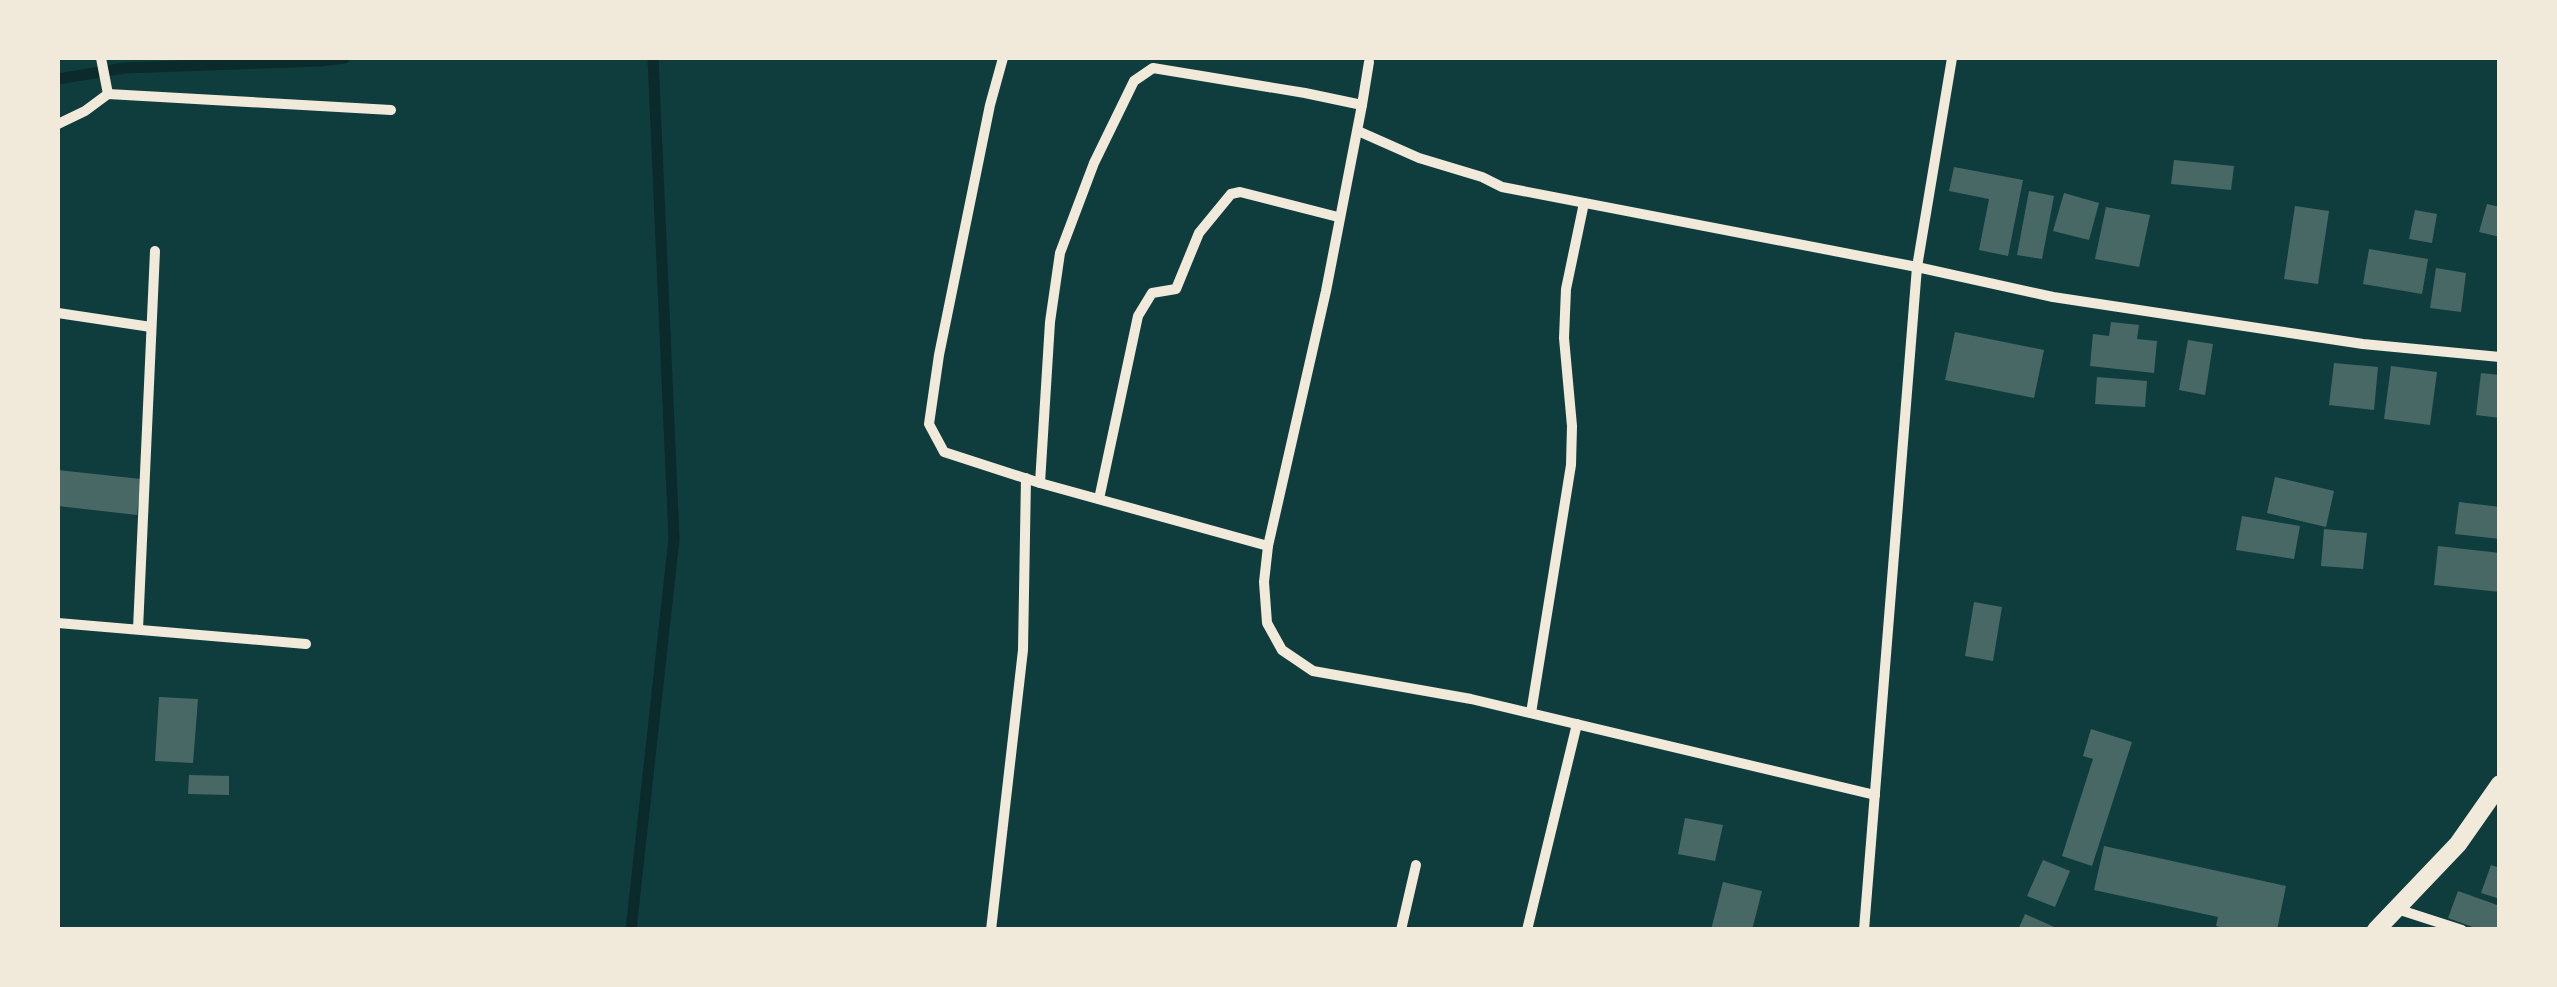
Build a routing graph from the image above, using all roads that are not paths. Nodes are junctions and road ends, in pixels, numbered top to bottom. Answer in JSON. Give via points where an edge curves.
{"nodes":[{"id":1,"x":101,"y":58,"type":"edge"},
{"id":2,"x":1003,"y":58,"type":"edge"},
{"id":3,"x":1952,"y":58,"type":"edge"},
{"id":4,"x":1370,"y":62,"type":"dead end"},
{"id":5,"x":108,"y":94,"type":"junction"},
{"id":6,"x":1362,"y":106,"type":"junction"},
{"id":7,"x":390,"y":110,"type":"dead end"},
{"id":8,"x":58,"y":124,"type":"edge"},
{"id":9,"x":1358,"y":130,"type":"junction"},
{"id":10,"x":1584,"y":203,"type":"junction"},
{"id":11,"x":1338,"y":217,"type":"junction"},
{"id":12,"x":154,"y":250,"type":"dead end"},
{"id":13,"x":1916,"y":267,"type":"junction"},
{"id":14,"x":58,"y":313,"type":"edge"},
{"id":15,"x":152,"y":326,"type":"junction"},
{"id":16,"x":2500,"y":358,"type":"edge"},
{"id":17,"x":1026,"y":478,"type":"junction"},
{"id":18,"x":1040,"y":483,"type":"junction"},
{"id":19,"x":1099,"y":499,"type":"junction"},
{"id":20,"x":1268,"y":546,"type":"junction"},
{"id":21,"x":58,"y":623,"type":"edge"},
{"id":22,"x":138,"y":629,"type":"junction"},
{"id":23,"x":306,"y":644,"type":"dead end"},
{"id":24,"x":1531,"y":714,"type":"junction"},
{"id":25,"x":1577,"y":724,"type":"junction"},
{"id":26,"x":2500,"y":784,"type":"edge"},
{"id":27,"x":1875,"y":795,"type":"junction"},
{"id":28,"x":1416,"y":865,"type":"dead end"},
{"id":29,"x":2397,"y":909,"type":"junction"},
{"id":30,"x":991,"y":930,"type":"edge"},
{"id":31,"x":1401,"y":930,"type":"edge"},
{"id":32,"x":1528,"y":930,"type":"edge"},
{"id":33,"x":1864,"y":930,"type":"edge"},
{"id":34,"x":2376,"y":930,"type":"edge"},
{"id":35,"x":2462,"y":930,"type":"edge"}],
"edges":[{"from":1,"to":5,"type":"street"},
{"from":2,"to":17,"type":"street","via":[[929,424],[944,452]]},
{"from":3,"to":13,"type":"street"},
{"from":4,"to":6,"type":"street"},
{"from":5,"to":7,"type":"street"},
{"from":5,"to":8,"type":"street"},
{"from":6,"to":9,"type":"street"},
{"from":6,"to":18,"type":"street","via":[[1153,68],[1134,81],[1060,253]]},
{"from":9,"to":10,"type":"street","via":[[1502,187]]},
{"from":9,"to":11,"type":"street"},
{"from":10,"to":13,"type":"street"},
{"from":10,"to":24,"type":"street","via":[[1564,321],[1572,465]]},
{"from":11,"to":19,"type":"street","via":[[1240,192],[1198,233],[1176,290],[1152,293],[1138,316]]},
{"from":11,"to":20,"type":"street"},
{"from":12,"to":15,"type":"street"},
{"from":13,"to":16,"type":"street","via":[[2052,297]]},
{"from":13,"to":27,"type":"street"},
{"from":14,"to":15,"type":"street"},
{"from":15,"to":22,"type":"street"},
{"from":17,"to":18,"type":"street"},
{"from":17,"to":30,"type":"street","via":[[1023,650]]},
{"from":18,"to":19,"type":"street"},
{"from":19,"to":20,"type":"street"},
{"from":20,"to":24,"type":"street","via":[[1267,623],[1282,650],[1313,670]]},
{"from":21,"to":22,"type":"street"},
{"from":22,"to":23,"type":"street"},
{"from":24,"to":25,"type":"street"},
{"from":25,"to":27,"type":"street"},
{"from":25,"to":32,"type":"street"},
{"from":26,"to":29,"type":"street","via":[[2458,844]]},
{"from":27,"to":33,"type":"street"},
{"from":28,"to":31,"type":"street"},
{"from":29,"to":34,"type":"street"},
{"from":29,"to":35,"type":"street"}]}
